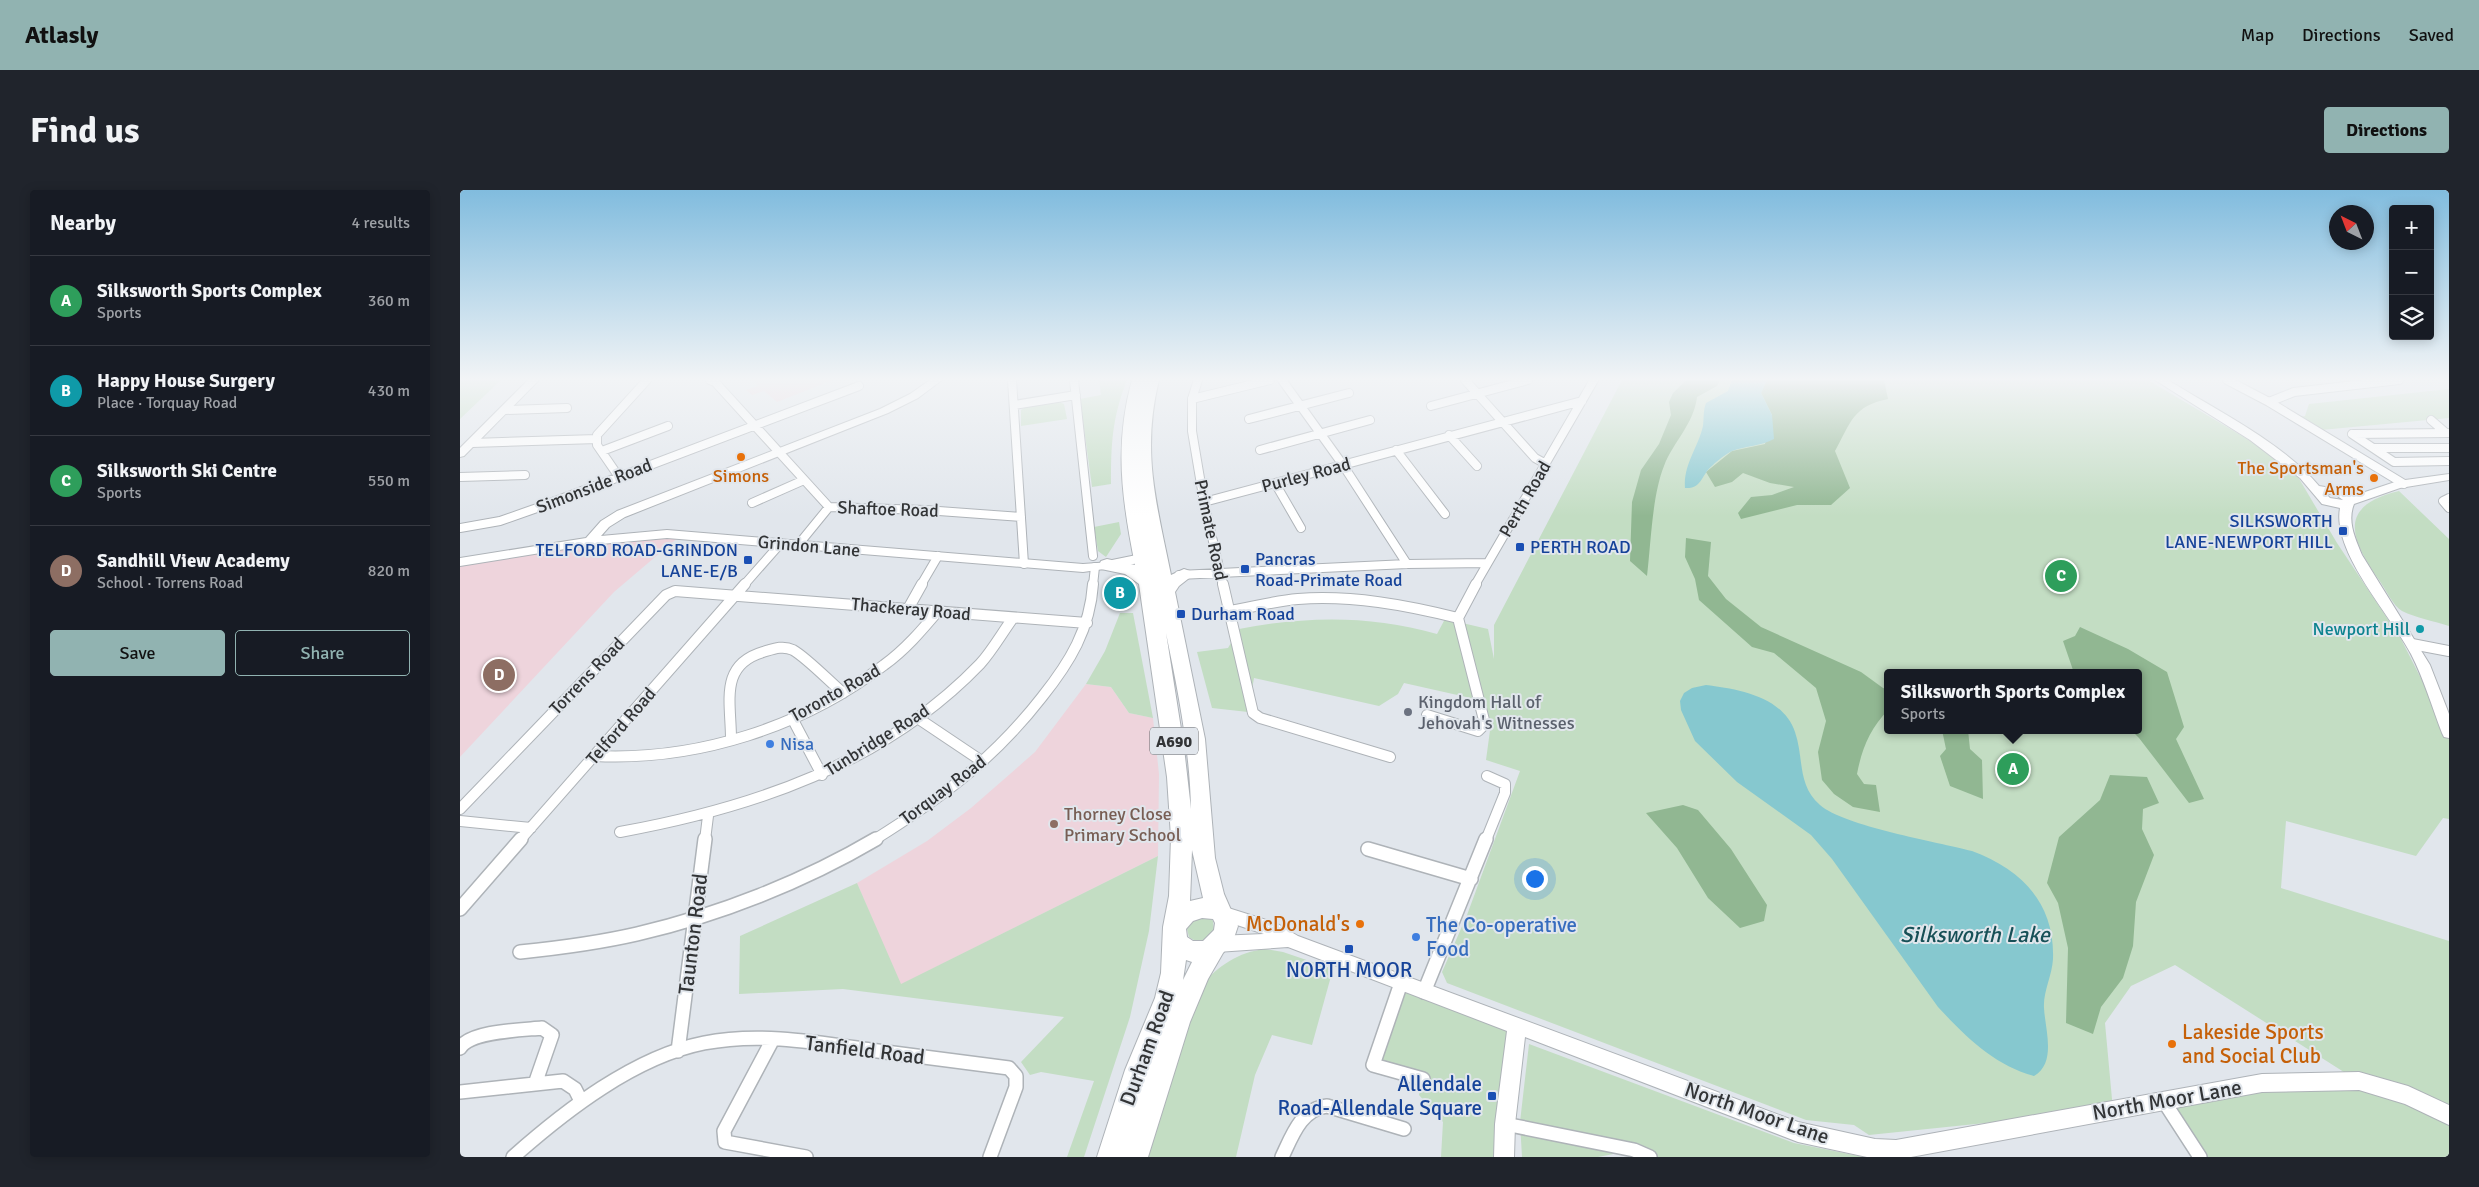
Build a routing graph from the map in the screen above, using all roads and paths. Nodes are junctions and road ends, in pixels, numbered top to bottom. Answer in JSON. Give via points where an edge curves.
{"nodes":[{"id":1,"x":490,"y":425,"type":"edge"},
{"id":2,"x":606,"y":425,"type":"edge"},
{"id":3,"x":848,"y":425,"type":"edge"},
{"id":4,"x":1015,"y":425,"type":"edge"},
{"id":5,"x":1080,"y":425,"type":"edge"},
{"id":6,"x":1129,"y":425,"type":"edge"},
{"id":7,"x":1144,"y":425,"type":"edge"},
{"id":8,"x":1192,"y":425,"type":"edge"},
{"id":9,"x":1313,"y":425,"type":"edge"},
{"id":10,"x":1351,"y":425,"type":"edge"},
{"id":11,"x":1486,"y":425,"type":"edge"},
{"id":12,"x":1505,"y":425,"type":"edge"},
{"id":13,"x":1568,"y":425,"type":"edge"},
{"id":14,"x":2234,"y":425,"type":"edge"},
{"id":15,"x":2307,"y":425,"type":"edge"},
{"id":16,"x":668,"y":426,"type":"dead end"},
{"id":17,"x":753,"y":426,"type":"joint"},
{"id":18,"x":2447,"y":433,"type":"edge"},
{"id":19,"x":1319,"y":434,"type":"junction"},
{"id":20,"x":1449,"y":435,"type":"junction"},
{"id":21,"x":597,"y":439,"type":"junction"},
{"id":22,"x":472,"y":443,"type":"junction"},
{"id":23,"x":2374,"y":448,"type":"junction"},
{"id":24,"x":2449,"y":448,"type":"edge"},
{"id":25,"x":2347,"y":449,"type":"junction"},
{"id":26,"x":1260,"y":450,"type":"dead end"},
{"id":27,"x":1396,"y":450,"type":"junction"},
{"id":28,"x":602,"y":451,"type":"junction"},
{"id":29,"x":778,"y":453,"type":"junction"},
{"id":30,"x":460,"y":454,"type":"edge"},
{"id":31,"x":2449,"y":461,"type":"edge"},
{"id":32,"x":1546,"y":464,"type":"junction"},
{"id":33,"x":1343,"y":465,"type":"junction"},
{"id":34,"x":1477,"y":466,"type":"dead end"},
{"id":35,"x":525,"y":475,"type":"dead end"},
{"id":36,"x":2304,"y":476,"type":"junction"},
{"id":37,"x":460,"y":477,"type":"edge"},
{"id":38,"x":619,"y":477,"type":"junction"},
{"id":39,"x":2448,"y":479,"type":"edge"},
{"id":40,"x":804,"y":480,"type":"junction"},
{"id":41,"x":1275,"y":483,"type":"junction"},
{"id":42,"x":2404,"y":484,"type":"junction"},
{"id":43,"x":2336,"y":491,"type":"junction"},
{"id":44,"x":2318,"y":493,"type":"junction"},
{"id":45,"x":2365,"y":494,"type":"junction"},
{"id":46,"x":2449,"y":498,"type":"edge"},
{"id":47,"x":1204,"y":502,"type":"junction"},
{"id":48,"x":2348,"y":502,"type":"junction"},
{"id":49,"x":752,"y":503,"type":"dead end"},
{"id":50,"x":2331,"y":503,"type":"junction"},
{"id":51,"x":829,"y":507,"type":"junction"},
{"id":52,"x":2449,"y":508,"type":"edge"},
{"id":53,"x":1445,"y":514,"type":"dead end"},
{"id":54,"x":1021,"y":517,"type":"junction"},
{"id":55,"x":2344,"y":520,"type":"junction"},
{"id":56,"x":460,"y":528,"type":"edge"},
{"id":57,"x":1301,"y":528,"type":"dead end"},
{"id":58,"x":1137,"y":535,"type":"junction"},
{"id":59,"x":590,"y":541,"type":"junction"},
{"id":60,"x":781,"y":543,"type":"junction"},
{"id":61,"x":798,"y":545,"type":"junction"},
{"id":62,"x":938,"y":556,"type":"junction"},
{"id":63,"x":1150,"y":556,"type":"junction"},
{"id":64,"x":460,"y":562,"type":"edge"},
{"id":65,"x":1098,"y":562,"type":"junction"},
{"id":66,"x":1024,"y":564,"type":"junction"},
{"id":67,"x":1407,"y":564,"type":"junction"},
{"id":68,"x":1487,"y":564,"type":"junction"},
{"id":69,"x":1219,"y":572,"type":"junction"},
{"id":70,"x":1184,"y":575,"type":"joint"},
{"id":71,"x":1156,"y":583,"type":"junction"},
{"id":72,"x":736,"y":596,"type":"junction"},
{"id":73,"x":908,"y":609,"type":"junction"},
{"id":74,"x":938,"y":611,"type":"junction"},
{"id":75,"x":1230,"y":611,"type":"junction"},
{"id":76,"x":1013,"y":618,"type":"junction"},
{"id":77,"x":1458,"y":618,"type":"junction"},
{"id":78,"x":1087,"y":623,"type":"junction"},
{"id":79,"x":2412,"y":644,"type":"junction"},
{"id":80,"x":2449,"y":651,"type":"edge"},
{"id":81,"x":843,"y":692,"type":"junction"},
{"id":82,"x":1427,"y":715,"type":"dead end"},
{"id":83,"x":792,"y":718,"type":"junction"},
{"id":84,"x":919,"y":719,"type":"junction"},
{"id":85,"x":2449,"y":733,"type":"edge"},
{"id":86,"x":731,"y":739,"type":"junction"},
{"id":87,"x":595,"y":756,"type":"junction"},
{"id":88,"x":1390,"y":756,"type":"dead end"},
{"id":89,"x":983,"y":762,"type":"junction"},
{"id":90,"x":822,"y":775,"type":"junction"},
{"id":91,"x":1487,"y":776,"type":"dead end"},
{"id":92,"x":460,"y":809,"type":"edge"},
{"id":93,"x":708,"y":816,"type":"junction"},
{"id":94,"x":460,"y":821,"type":"edge"},
{"id":95,"x":531,"y":828,"type":"junction"},
{"id":96,"x":620,"y":832,"type":"dead end"},
{"id":97,"x":1368,"y":849,"type":"dead end"},
{"id":98,"x":1471,"y":879,"type":"junction"},
{"id":99,"x":460,"y":909,"type":"edge"},
{"id":100,"x":1221,"y":912,"type":"junction"},
{"id":101,"x":695,"y":917,"type":"junction"},
{"id":102,"x":1176,"y":932,"type":"junction"},
{"id":103,"x":1287,"y":940,"type":"junction"},
{"id":104,"x":1216,"y":946,"type":"junction"},
{"id":105,"x":520,"y":952,"type":"dead end"},
{"id":106,"x":1401,"y":983,"type":"junction"},
{"id":107,"x":1424,"y":992,"type":"junction"},
{"id":108,"x":1517,"y":1026,"type":"junction"},
{"id":109,"x":773,"y":1039,"type":"junction"},
{"id":110,"x":460,"y":1048,"type":"edge"},
{"id":111,"x":678,"y":1052,"type":"junction"},
{"id":112,"x":1423,"y":1079,"type":"dead end"},
{"id":113,"x":535,"y":1084,"type":"junction"},
{"id":114,"x":460,"y":1092,"type":"edge"},
{"id":115,"x":2163,"y":1100,"type":"junction"},
{"id":116,"x":581,"y":1101,"type":"junction"},
{"id":117,"x":2449,"y":1115,"type":"edge"},
{"id":118,"x":1505,"y":1124,"type":"junction"},
{"id":119,"x":1404,"y":1128,"type":"dead end"},
{"id":120,"x":513,"y":1157,"type":"edge"},
{"id":121,"x":806,"y":1157,"type":"edge"},
{"id":122,"x":990,"y":1157,"type":"edge"},
{"id":123,"x":1110,"y":1157,"type":"edge"},
{"id":124,"x":1135,"y":1157,"type":"edge"},
{"id":125,"x":1282,"y":1157,"type":"edge"},
{"id":126,"x":1504,"y":1157,"type":"edge"},
{"id":127,"x":1650,"y":1157,"type":"edge"},
{"id":128,"x":2200,"y":1157,"type":"edge"}],
"edges":[{"from":1,"to":22,"type":"street"},
{"from":2,"to":21,"type":"street"},
{"from":3,"to":29,"type":"street"},
{"from":4,"to":54,"type":"street"},
{"from":5,"to":65,"type":"street","name":"Torquay Road"},
{"from":6,"to":58,"type":"highway","name":"Durham Road","number":"A690","via":[[1126,456]]},
{"from":7,"to":63,"type":"highway","name":"Durham Road","number":"A690","via":[[1142,457]]},
{"from":8,"to":47,"type":"street","name":"Primate Road"},
{"from":9,"to":19,"type":"street"},
{"from":10,"to":19,"type":"street"},
{"from":11,"to":20,"type":"street","name":"Purley Road"},
{"from":12,"to":32,"type":"street","via":[[1535,458]]},
{"from":13,"to":32,"type":"street","name":"Perth Road"},
{"from":14,"to":36,"type":"street"},
{"from":15,"to":25,"type":"street"},
{"from":16,"to":28,"type":"street"},
{"from":17,"to":29,"type":"street","name":"Shaftoe Road"},
{"from":17,"to":38,"type":"street","name":"Simonside Road"},
{"from":18,"to":23,"type":"street","via":[[2352,434]]},
{"from":19,"to":26,"type":"street"},
{"from":19,"to":33,"type":"street"},
{"from":20,"to":27,"type":"street","name":"Purley Road"},
{"from":20,"to":34,"type":"street"},
{"from":21,"to":22,"type":"street"},
{"from":21,"to":28,"type":"street"},
{"from":22,"to":30,"type":"street"},
{"from":23,"to":24,"type":"street"},
{"from":23,"to":25,"type":"street"},
{"from":23,"to":31,"type":"street","via":[[2394,462]]},
{"from":25,"to":42,"type":"street"},
{"from":27,"to":33,"type":"street","name":"Purley Road"},
{"from":27,"to":53,"type":"street"},
{"from":28,"to":38,"type":"street"},
{"from":29,"to":40,"type":"street","name":"Shaftoe Road"},
{"from":29,"to":59,"type":"street","via":[[621,514],[605,524]]},
{"from":32,"to":68,"type":"street","name":"Perth Road"},
{"from":33,"to":41,"type":"street","name":"Purley Road"},
{"from":33,"to":67,"type":"street"},
{"from":35,"to":37,"type":"street"},
{"from":36,"to":43,"type":"street"},
{"from":36,"to":44,"type":"street"},
{"from":38,"to":56,"type":"street","name":"Simonside Road","via":[[500,520]]},
{"from":39,"to":42,"type":"street"},
{"from":40,"to":49,"type":"street"},
{"from":40,"to":51,"type":"street","name":"Shaftoe Road"},
{"from":41,"to":47,"type":"street","name":"Purley Road"},
{"from":41,"to":57,"type":"street"},
{"from":42,"to":45,"type":"street"},
{"from":43,"to":44,"type":"street","via":[[2322,489]]},
{"from":43,"to":45,"type":"street"},
{"from":43,"to":48,"type":"street"},
{"from":44,"to":50,"type":"street"},
{"from":45,"to":48,"type":"street"},
{"from":46,"to":52,"type":"street","via":[[2442,501]]},
{"from":47,"to":69,"type":"street","name":"Primate Road"},
{"from":48,"to":50,"type":"street"},
{"from":48,"to":55,"type":"street"},
{"from":50,"to":55,"type":"street"},
{"from":51,"to":54,"type":"street","name":"Shaftoe Road"},
{"from":51,"to":61,"type":"street"},
{"from":54,"to":66,"type":"street"},
{"from":55,"to":79,"type":"street","via":[[2355,552]]},
{"from":58,"to":63,"type":"highway","name":"Durham Road","number":"A690"},
{"from":58,"to":65,"type":"highway","via":[[1128,549]]},
{"from":59,"to":60,"type":"street","name":"Grindon Lane","via":[[668,534]]},
{"from":59,"to":64,"type":"street","name":"Grindon Lane"},
{"from":60,"to":61,"type":"street","name":"Grindon Lane"},
{"from":60,"to":72,"type":"street","name":"Telford Road"},
{"from":61,"to":62,"type":"street","name":"Grindon Lane"},
{"from":62,"to":66,"type":"street","name":"Grindon Lane"},
{"from":62,"to":73,"type":"street"},
{"from":63,"to":65,"type":"street","name":"Grindon Lane"},
{"from":63,"to":71,"type":"highway","name":"Durham Road","number":"A690"},
{"from":65,"to":66,"type":"street","name":"Grindon Lane","via":[[1082,568]]},
{"from":65,"to":71,"type":"highway","via":[[1130,569]]},
{"from":65,"to":78,"type":"street","name":"Torquay Road"},
{"from":67,"to":68,"type":"street"},
{"from":67,"to":69,"type":"street"},
{"from":68,"to":77,"type":"street","name":"Perth Road"},
{"from":69,"to":70,"type":"street"},
{"from":69,"to":75,"type":"street","name":"Primate Road"},
{"from":70,"to":71,"type":"highway","via":[[1172,582]]},
{"from":71,"to":100,"type":"highway","name":"Durham Road","number":"A690","via":[[1193,727],[1205,864]]},
{"from":71,"to":102,"type":"highway","name":"Durham Road","number":"A690","via":[[1177,762],[1182,867]]},
{"from":72,"to":73,"type":"street","name":"Thackeray Road"},
{"from":72,"to":87,"type":"street","name":"Telford Road"},
{"from":72,"to":92,"type":"street","name":"Torrens Road","via":[[675,591],[666,595]]},
{"from":73,"to":74,"type":"street","name":"Thackeray Road"},
{"from":74,"to":76,"type":"street","name":"Thackeray Road"},
{"from":74,"to":81,"type":"street","name":"Toronto Road","via":[[916,637],[884,666]]},
{"from":75,"to":77,"type":"street","via":[[1297,599],[1352,598],[1413,606]]},
{"from":75,"to":88,"type":"street","name":"Primate Road","via":[[1251,708],[1256,716]]},
{"from":76,"to":78,"type":"street","name":"Thackeray Road"},
{"from":76,"to":84,"type":"street","name":"Tunbridge Road","via":[[985,658]]},
{"from":77,"to":82,"type":"street","via":[[1485,724],[1478,731]]},
{"from":78,"to":89,"type":"street","name":"Torquay Road","via":[[1076,647],[1044,697]]},
{"from":79,"to":80,"type":"street"},
{"from":79,"to":85,"type":"street"},
{"from":81,"to":83,"type":"street","name":"Toronto Road"},
{"from":81,"to":86,"type":"street","via":[[793,650],[780,647],[750,656],[738,666],[731,678]]},
{"from":83,"to":86,"type":"street","name":"Toronto Road"},
{"from":83,"to":90,"type":"street"},
{"from":84,"to":89,"type":"street"},
{"from":84,"to":90,"type":"street","name":"Tunbridge Road"},
{"from":86,"to":87,"type":"street","name":"Toronto Road","via":[[678,754],[617,759]]},
{"from":87,"to":95,"type":"street","name":"Telford Road"},
{"from":89,"to":101,"type":"street","name":"Torquay Road","via":[[941,796],[835,862],[734,905]]},
{"from":90,"to":93,"type":"street","name":"Tunbridge Road"},
{"from":91,"to":98,"type":"street","via":[[1506,784],[1505,792]]},
{"from":93,"to":96,"type":"street","name":"Tunbridge Road"},
{"from":93,"to":101,"type":"street","name":"Taunton Road"},
{"from":94,"to":95,"type":"street"},
{"from":95,"to":99,"type":"street","name":"Telford Road"},
{"from":97,"to":98,"type":"street"},
{"from":98,"to":107,"type":"street"},
{"from":100,"to":102,"type":"highway","via":[[1206,906],[1199,907],[1185,914]]},
{"from":100,"to":103,"type":"street","name":"North Moor Lane","via":[[1270,928]]},
{"from":100,"to":104,"type":"highway","name":"Durham Road","via":[[1227,928]]},
{"from":101,"to":105,"type":"street","name":"Torquay Road","via":[[583,945]]},
{"from":101,"to":111,"type":"street","name":"Taunton Road"},
{"from":102,"to":104,"type":"highway","via":[[1178,944],[1190,951]]},
{"from":102,"to":123,"type":"highway","name":"Durham Road","number":"A690","via":[[1173,973],[1167,998],[1138,1070]]},
{"from":103,"to":104,"type":"street","name":"North Moor Lane"},
{"from":103,"to":106,"type":"street","name":"North Moor Lane"},
{"from":104,"to":124,"type":"highway","name":"Durham Road","via":[[1190,990]]},
{"from":106,"to":107,"type":"street","name":"North Moor Lane"},
{"from":106,"to":112,"type":"street","via":[[1373,1065]]},
{"from":107,"to":108,"type":"street","name":"North Moor Lane"},
{"from":108,"to":115,"type":"street","name":"North Moor Lane","via":[[1798,1132],[1875,1149],[1896,1150]]},
{"from":108,"to":118,"type":"street"},
{"from":109,"to":111,"type":"street","name":"Tanfield Road","via":[[729,1039]]},
{"from":109,"to":121,"type":"street","via":[[724,1131],[725,1142]]},
{"from":109,"to":122,"type":"street","name":"Tanfield Road","via":[[1009,1068],[1016,1076],[1016,1087]]},
{"from":110,"to":113,"type":"street","via":[[463,1043],[482,1035],[542,1028],[552,1035]]},
{"from":111,"to":116,"type":"street","name":"Tanfield Road"},
{"from":113,"to":114,"type":"street"},
{"from":113,"to":116,"type":"street","via":[[563,1081],[575,1089]]},
{"from":115,"to":117,"type":"street","name":"North Moor Lane","via":[[2262,1083],[2359,1081],[2408,1095]]},
{"from":115,"to":128,"type":"street"},
{"from":116,"to":120,"type":"street","name":"Tanfield Road","via":[[538,1133]]},
{"from":118,"to":126,"type":"street"},
{"from":118,"to":127,"type":"street","via":[[1634,1150]]},
{"from":119,"to":125,"type":"street","via":[[1318,1106],[1304,1115]]}]}
